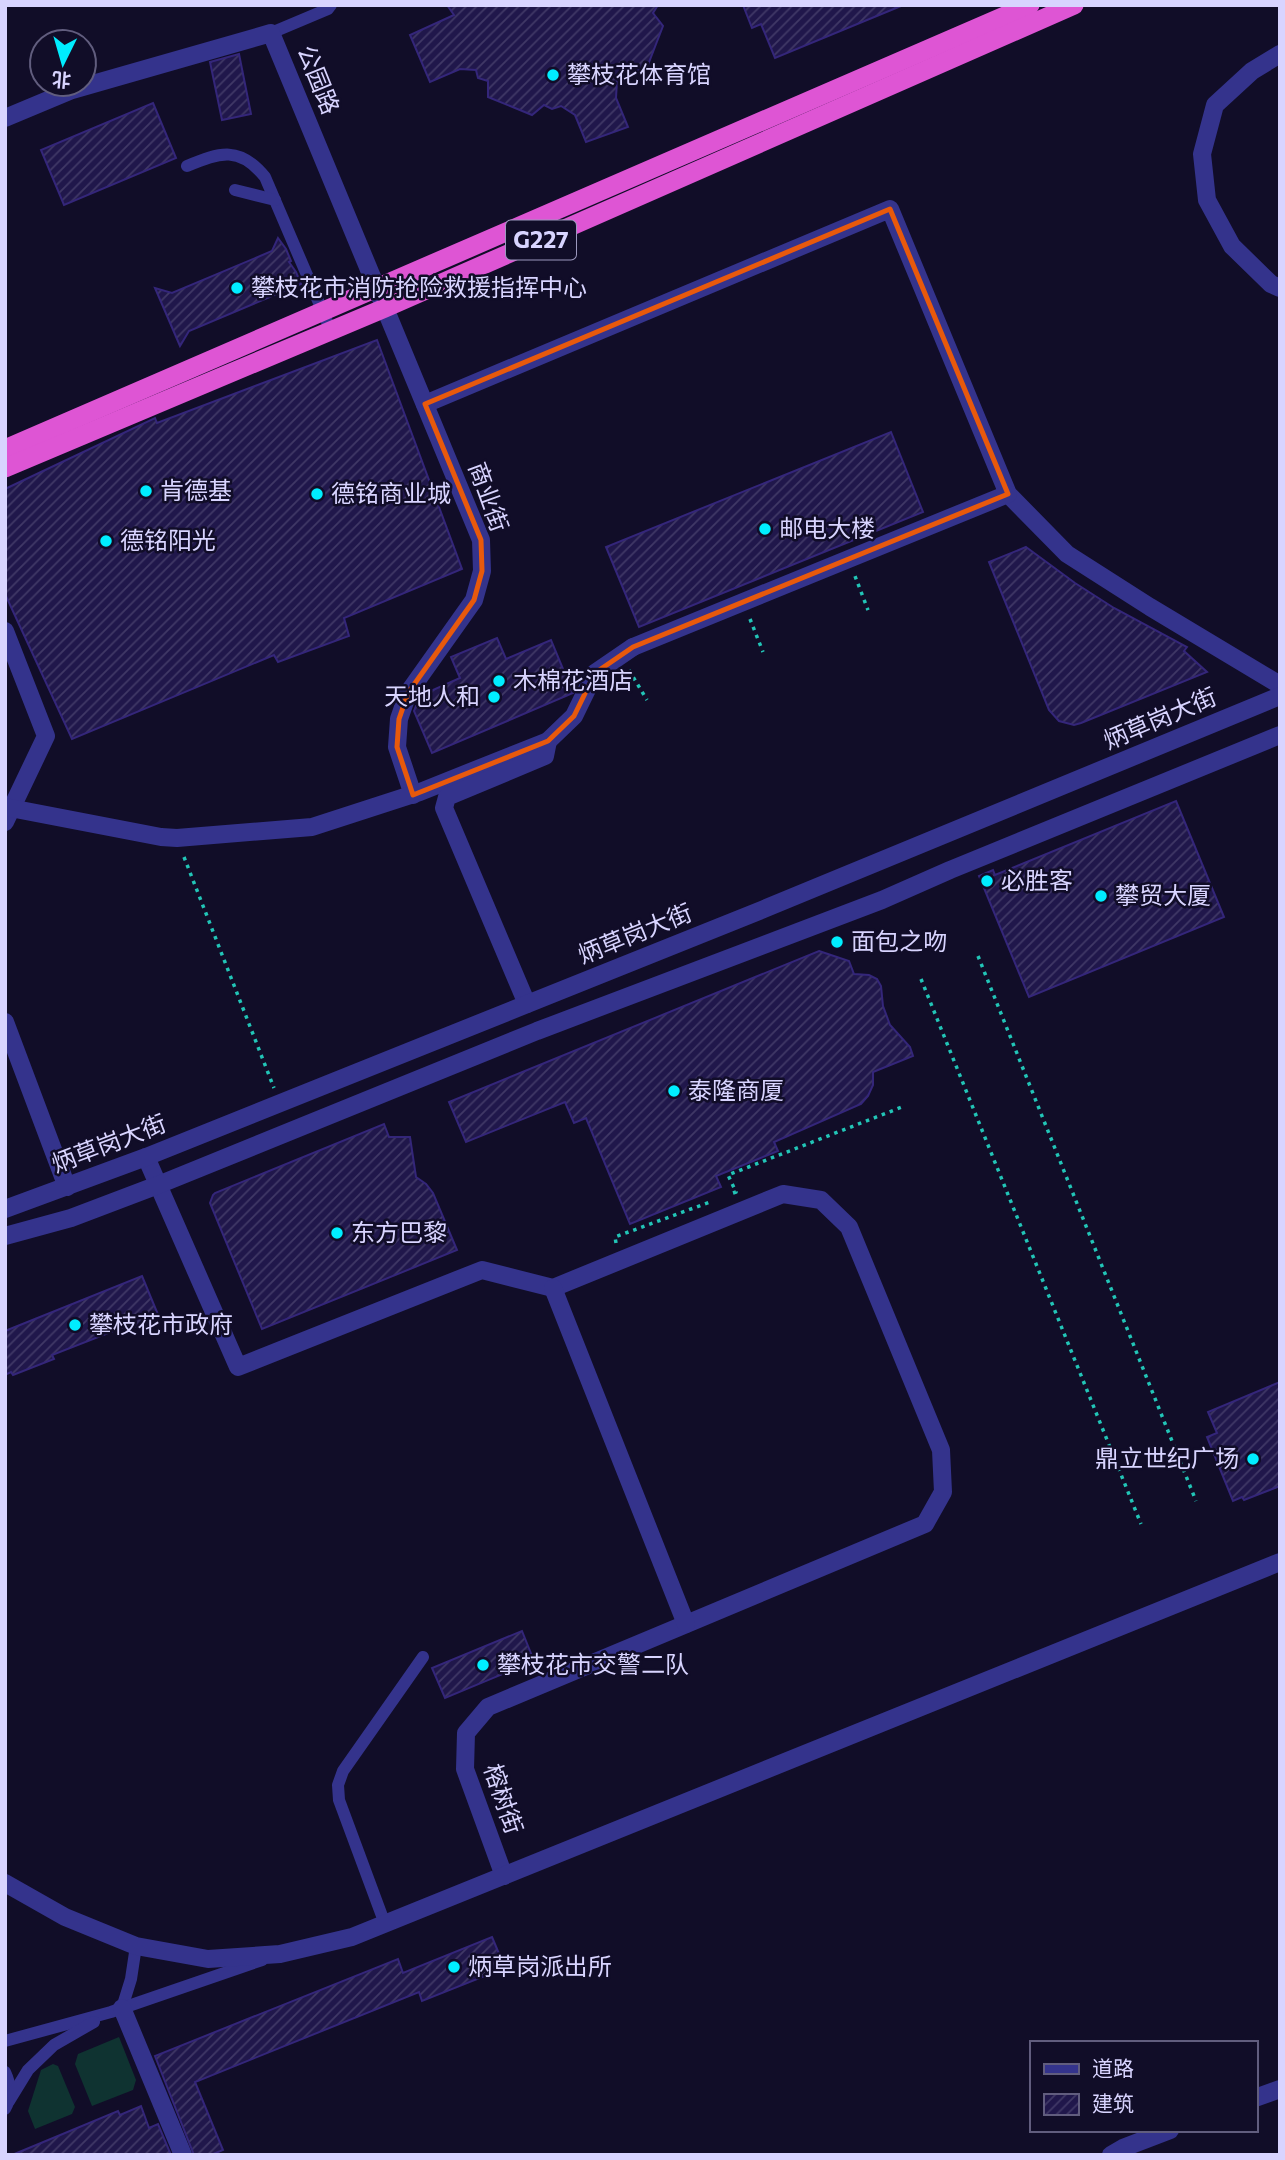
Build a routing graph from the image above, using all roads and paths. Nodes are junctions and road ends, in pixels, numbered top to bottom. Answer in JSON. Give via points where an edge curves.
{"nodes":[{"id":1,"x":331,"y":5,"type":"edge"},
{"id":2,"x":1030,"y":5,"type":"edge"},
{"id":3,"x":1074,"y":5,"type":"edge"},
{"id":4,"x":271,"y":33,"type":"junction"},
{"id":5,"x":1280,"y":54,"type":"edge"},
{"id":6,"x":5,"y":118,"type":"edge"},
{"id":7,"x":187,"y":166,"type":"dead end"},
{"id":8,"x":235,"y":190,"type":"dead end"},
{"id":9,"x":275,"y":200,"type":"junction"},
{"id":10,"x":1280,"y":288,"type":"edge"},
{"id":11,"x":377,"y":289,"type":"junction"},
{"id":12,"x":385,"y":308,"type":"junction"},
{"id":13,"x":323,"y":312,"type":"junction"},
{"id":14,"x":331,"y":331,"type":"junction"},
{"id":15,"x":425,"y":404,"type":"junction"},
{"id":16,"x":5,"y":449,"type":"edge"},
{"id":17,"x":5,"y":468,"type":"edge"},
{"id":18,"x":1008,"y":494,"type":"junction"},
{"id":19,"x":848,"y":559,"type":"junction"},
{"id":20,"x":743,"y":603,"type":"junction"},
{"id":21,"x":868,"y":610,"type":"dead end"},
{"id":22,"x":5,"y":631,"type":"edge"},
{"id":23,"x":763,"y":652,"type":"dead end"},
{"id":24,"x":1280,"y":685,"type":"edge"},
{"id":25,"x":1280,"y":696,"type":"edge"},
{"id":26,"x":1280,"y":735,"type":"edge"},
{"id":27,"x":548,"y":741,"type":"junction"},
{"id":28,"x":413,"y":795,"type":"junction"},
{"id":29,"x":7,"y":813,"type":"edge"},
{"id":30,"x":177,"y":838,"type":"junction"},
{"id":31,"x":978,"y":956,"type":"dead end"},
{"id":32,"x":921,"y":979,"type":"dead end"},
{"id":33,"x":527,"y":1003,"type":"junction"},
{"id":34,"x":5,"y":1022,"type":"edge"},
{"id":35,"x":280,"y":1103,"type":"junction"},
{"id":36,"x":902,"y":1107,"type":"dead end"},
{"id":37,"x":146,"y":1157,"type":"junction"},
{"id":38,"x":158,"y":1185,"type":"junction"},
{"id":39,"x":67,"y":1187,"type":"junction"},
{"id":40,"x":724,"y":1197,"type":"dead end"},
{"id":41,"x":712,"y":1201,"type":"dead end"},
{"id":42,"x":5,"y":1209,"type":"edge"},
{"id":43,"x":5,"y":1236,"type":"edge"},
{"id":44,"x":622,"y":1260,"type":"junction"},
{"id":45,"x":553,"y":1289,"type":"junction"},
{"id":46,"x":1196,"y":1501,"type":"dead end"},
{"id":47,"x":1141,"y":1524,"type":"dead end"},
{"id":48,"x":1280,"y":1562,"type":"edge"},
{"id":49,"x":686,"y":1624,"type":"junction"},
{"id":50,"x":424,"y":1657,"type":"dead end"},
{"id":51,"x":504,"y":1876,"type":"junction"},
{"id":52,"x":5,"y":1883,"type":"edge"},
{"id":53,"x":385,"y":1924,"type":"junction"},
{"id":54,"x":136,"y":1946,"type":"junction"},
{"id":55,"x":280,"y":1954,"type":"junction"},
{"id":56,"x":116,"y":2010,"type":"junction"},
{"id":57,"x":5,"y":2040,"type":"edge"},
{"id":58,"x":5,"y":2072,"type":"edge"},
{"id":59,"x":1280,"y":2089,"type":"edge"},
{"id":60,"x":1257,"y":2097,"type":"edge"},
{"id":61,"x":7,"y":2105,"type":"edge"},
{"id":62,"x":1165,"y":2132,"type":"edge"},
{"id":63,"x":183,"y":2155,"type":"edge"},
{"id":64,"x":1111,"y":2155,"type":"edge"}],
"edges":[{"from":1,"to":4,"type":"lane"},
{"from":2,"to":11,"type":"highway","number":"G227"},
{"from":3,"to":12,"type":"highway","number":"G227"},
{"from":4,"to":6,"type":"street","name":"公园路","via":[[72,90]]},
{"from":4,"to":11,"type":"street","name":"公园路"},
{"from":5,"to":10,"type":"street","via":[[1252,71],[1215,104],[1202,153],[1207,200],[1232,246]]},
{"from":7,"to":9,"type":"lane","via":[[211,156],[241,156],[265,177]]},
{"from":8,"to":9,"type":"lane"},
{"from":9,"to":13,"type":"lane"},
{"from":11,"to":12,"type":"street","name":"商业街"},
{"from":11,"to":13,"type":"highway","number":"G227"},
{"from":12,"to":14,"type":"highway","number":"G227"},
{"from":12,"to":15,"type":"street","name":"商业街"},
{"from":13,"to":14,"type":"lane"},
{"from":13,"to":16,"type":"highway","number":"G227"},
{"from":14,"to":17,"type":"highway","number":"G227"},
{"from":15,"to":18,"type":"street","via":[[890,209]]},
{"from":15,"to":28,"type":"street","name":"商业街","via":[[481,540],[482,571],[474,600],[408,693],[399,719],[397,747]]},
{"from":18,"to":19,"type":"street"},
{"from":18,"to":24,"type":"street","via":[[1067,554]]},
{"from":19,"to":20,"type":"street"},
{"from":19,"to":21,"type":"path"},
{"from":20,"to":23,"type":"path"},
{"from":20,"to":27,"type":"street","via":[[633,647],[595,673],[574,716]]},
{"from":22,"to":29,"type":"street","via":[[46,736]]},
{"from":25,"to":33,"type":"street","name":"炳草岗大街"},
{"from":26,"to":38,"type":"street","via":[[882,900],[537,1031]]},
{"from":27,"to":28,"type":"street"},
{"from":27,"to":33,"type":"street","via":[[545,756],[447,797],[444,808]]},
{"from":28,"to":30,"type":"street","via":[[312,827]]},
{"from":29,"to":30,"type":"street"},
{"from":30,"to":35,"type":"path"},
{"from":31,"to":46,"type":"path"},
{"from":32,"to":47,"type":"path"},
{"from":33,"to":35,"type":"street","name":"炳草岗大街"},
{"from":34,"to":39,"type":"street"},
{"from":35,"to":37,"type":"street","name":"炳草岗大街"},
{"from":36,"to":40,"type":"path","via":[[728,1175],[736,1192]]},
{"from":37,"to":38,"type":"street"},
{"from":37,"to":39,"type":"street","name":"炳草岗大街"},
{"from":38,"to":43,"type":"street","via":[[71,1218]]},
{"from":38,"to":45,"type":"street","via":[[238,1367],[482,1270]]},
{"from":39,"to":42,"type":"street","name":"炳草岗大街"},
{"from":41,"to":44,"type":"path","via":[[615,1237]]},
{"from":44,"to":45,"type":"street","name":"榕树街"},
{"from":44,"to":49,"type":"street","name":"榕树街","via":[[783,1194],[821,1200],[849,1227],[941,1450],[943,1492],[925,1524]]},
{"from":45,"to":49,"type":"street"},
{"from":48,"to":51,"type":"street"},
{"from":49,"to":51,"type":"street","name":"榕树街","via":[[488,1707],[466,1733],[465,1769]]},
{"from":50,"to":53,"type":"lane","via":[[343,1771],[338,1785],[339,1800]]},
{"from":51,"to":53,"type":"street"},
{"from":52,"to":54,"type":"street","via":[[65,1917]]},
{"from":53,"to":55,"type":"street"},
{"from":54,"to":55,"type":"street","via":[[208,1959]]},
{"from":54,"to":56,"type":"lane","via":[[131,1979]]},
{"from":55,"to":56,"type":"lane"},
{"from":56,"to":57,"type":"lane"},
{"from":56,"to":61,"type":"lane","via":[[54,2045],[28,2070]]},
{"from":56,"to":63,"type":"street"},
{"from":58,"to":61,"type":"lane","via":[[11,2084]]},
{"from":59,"to":60,"type":"street"},
{"from":62,"to":64,"type":"street"}]}
